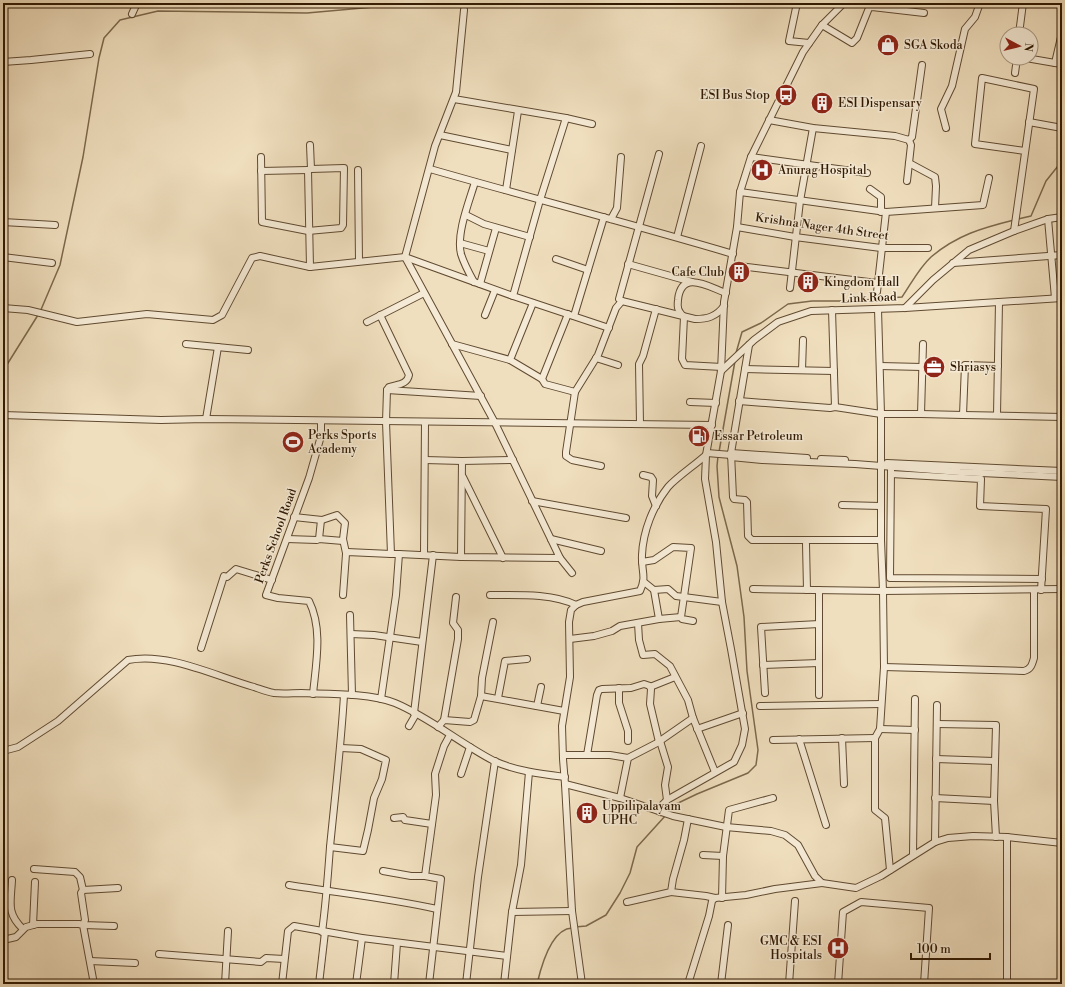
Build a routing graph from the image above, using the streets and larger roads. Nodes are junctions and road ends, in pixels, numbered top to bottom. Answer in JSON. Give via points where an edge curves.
{"nodes":[{"id":1,"x":138,"y":3,"type":"edge"},
{"id":2,"x":797,"y":3,"type":"edge"},
{"id":3,"x":844,"y":3,"type":"edge"},
{"id":4,"x":980,"y":3,"type":"edge"},
{"id":5,"x":1023,"y":3,"type":"edge"},
{"id":6,"x":464,"y":10,"type":"dead end"},
{"id":7,"x":132,"y":14,"type":"dead end"},
{"id":8,"x":924,"y":14,"type":"dead end"},
{"id":9,"x":822,"y":25,"type":"junction"},
{"id":10,"x":1021,"y":26,"type":"edge"},
{"id":11,"x":1062,"y":34,"type":"edge"},
{"id":12,"x":809,"y":43,"type":"junction"},
{"id":13,"x":90,"y":54,"type":"dead end"},
{"id":14,"x":1039,"y":60,"type":"edge"},
{"id":15,"x":3,"y":62,"type":"edge"},
{"id":16,"x":1055,"y":63,"type":"junction"},
{"id":17,"x":1062,"y":64,"type":"edge"},
{"id":18,"x":922,"y":65,"type":"dead end"},
{"id":19,"x":1016,"y":66,"type":"edge"},
{"id":20,"x":1015,"y":73,"type":"dead end"},
{"id":21,"x":454,"y":99,"type":"junction"},
{"id":22,"x":518,"y":111,"type":"junction"},
{"id":23,"x":566,"y":118,"type":"junction"},
{"id":24,"x":769,"y":120,"type":"junction"},
{"id":25,"x":1029,"y":122,"type":"junction"},
{"id":26,"x":592,"y":124,"type":"dead end"},
{"id":27,"x":813,"y":128,"type":"junction"},
{"id":28,"x":946,"y":128,"type":"dead end"},
{"id":29,"x":1062,"y":128,"type":"edge"},
{"id":30,"x":440,"y":135,"type":"junction"},
{"id":31,"x":909,"y":140,"type":"junction"},
{"id":32,"x":310,"y":145,"type":"dead end"},
{"id":33,"x":701,"y":146,"type":"dead end"},
{"id":34,"x":512,"y":150,"type":"junction"},
{"id":35,"x":1025,"y":151,"type":"junction"},
{"id":36,"x":659,"y":154,"type":"dead end"},
{"id":37,"x":261,"y":157,"type":"dead end"},
{"id":38,"x":621,"y":157,"type":"dead end"},
{"id":39,"x":751,"y":157,"type":"junction"},
{"id":40,"x":909,"y":164,"type":"junction"},
{"id":41,"x":806,"y":165,"type":"junction"},
{"id":42,"x":430,"y":169,"type":"junction"},
{"id":43,"x":310,"y":170,"type":"junction"},
{"id":44,"x":358,"y":170,"type":"dead end"},
{"id":45,"x":261,"y":171,"type":"junction"},
{"id":46,"x":867,"y":173,"type":"dead end"},
{"id":47,"x":989,"y":178,"type":"dead end"},
{"id":48,"x":907,"y":181,"type":"dead end"},
{"id":49,"x":475,"y":182,"type":"junction"},
{"id":50,"x":870,"y":189,"type":"dead end"},
{"id":51,"x":506,"y":190,"type":"junction"},
{"id":52,"x":740,"y":192,"type":"junction"},
{"id":53,"x":540,"y":200,"type":"junction"},
{"id":54,"x":800,"y":200,"type":"junction"},
{"id":55,"x":935,"y":208,"type":"junction"},
{"id":56,"x":883,"y":212,"type":"junction"},
{"id":57,"x":466,"y":215,"type":"junction"},
{"id":58,"x":604,"y":217,"type":"junction"},
{"id":59,"x":1062,"y":217,"type":"edge"},
{"id":60,"x":611,"y":219,"type":"junction"},
{"id":61,"x":1048,"y":219,"type":"junction"},
{"id":62,"x":3,"y":222,"type":"edge"},
{"id":63,"x":55,"y":225,"type":"dead end"},
{"id":64,"x":640,"y":226,"type":"junction"},
{"id":65,"x":737,"y":227,"type":"junction"},
{"id":66,"x":496,"y":228,"type":"junction"},
{"id":67,"x":308,"y":231,"type":"junction"},
{"id":68,"x":1014,"y":231,"type":"junction"},
{"id":69,"x":530,"y":237,"type":"junction"},
{"id":70,"x":677,"y":237,"type":"junction"},
{"id":71,"x":796,"y":237,"type":"junction"},
{"id":72,"x":460,"y":243,"type":"junction"},
{"id":73,"x":881,"y":248,"type":"junction"},
{"id":74,"x":928,"y":248,"type":"dead end"},
{"id":75,"x":489,"y":250,"type":"junction"},
{"id":76,"x":733,"y":254,"type":"junction"},
{"id":77,"x":1062,"y":255,"type":"edge"},
{"id":78,"x":1051,"y":256,"type":"junction"},
{"id":79,"x":3,"y":257,"type":"edge"},
{"id":80,"x":405,"y":257,"type":"junction"},
{"id":81,"x":556,"y":259,"type":"dead end"},
{"id":82,"x":359,"y":261,"type":"junction"},
{"id":83,"x":52,"y":263,"type":"dead end"},
{"id":84,"x":953,"y":263,"type":"junction"},
{"id":85,"x":628,"y":264,"type":"junction"},
{"id":86,"x":730,"y":265,"type":"junction"},
{"id":87,"x":310,"y":267,"type":"junction"},
{"id":88,"x":588,"y":270,"type":"junction"},
{"id":89,"x":791,"y":272,"type":"junction"},
{"id":90,"x":692,"y":282,"type":"junction"},
{"id":91,"x":477,"y":283,"type":"junction"},
{"id":92,"x":877,"y":283,"type":"junction"},
{"id":93,"x":790,"y":288,"type":"dead end"},
{"id":94,"x":495,"y":290,"type":"junction"},
{"id":95,"x":877,"y":292,"type":"dead end"},
{"id":96,"x":424,"y":293,"type":"junction"},
{"id":97,"x":726,"y":293,"type":"junction"},
{"id":98,"x":513,"y":296,"type":"junction"},
{"id":99,"x":1055,"y":298,"type":"junction"},
{"id":100,"x":1062,"y":298,"type":"edge"},
{"id":101,"x":622,"y":301,"type":"junction"},
{"id":102,"x":999,"y":302,"type":"junction"},
{"id":103,"x":533,"y":303,"type":"junction"},
{"id":104,"x":724,"y":306,"type":"junction"},
{"id":105,"x":3,"y":308,"type":"edge"},
{"id":106,"x":905,"y":308,"type":"junction"},
{"id":107,"x":656,"y":309,"type":"junction"},
{"id":108,"x":878,"y":309,"type":"junction"},
{"id":109,"x":832,"y":310,"type":"junction"},
{"id":110,"x":380,"y":315,"type":"junction"},
{"id":111,"x":485,"y":315,"type":"dead end"},
{"id":112,"x":571,"y":315,"type":"junction"},
{"id":113,"x":684,"y":317,"type":"junction"},
{"id":114,"x":368,"y":322,"type":"dead end"},
{"id":115,"x":608,"y":328,"type":"junction"},
{"id":116,"x":803,"y":340,"type":"dead end"},
{"id":117,"x":186,"y":344,"type":"dead end"},
{"id":118,"x":452,"y":344,"type":"junction"},
{"id":119,"x":923,"y":344,"type":"dead end"},
{"id":120,"x":749,"y":345,"type":"junction"},
{"id":121,"x":218,"y":347,"type":"junction"},
{"id":122,"x":248,"y":350,"type":"dead end"},
{"id":123,"x":596,"y":358,"type":"junction"},
{"id":124,"x":510,"y":360,"type":"junction"},
{"id":125,"x":618,"y":365,"type":"dead end"},
{"id":126,"x":880,"y":366,"type":"junction"},
{"id":127,"x":998,"y":366,"type":"junction"},
{"id":128,"x":922,"y":367,"type":"junction"},
{"id":129,"x":723,"y":368,"type":"junction"},
{"id":130,"x":745,"y":369,"type":"junction"},
{"id":131,"x":802,"y":370,"type":"junction"},
{"id":132,"x":834,"y":371,"type":"junction"},
{"id":133,"x":542,"y":379,"type":"junction"},
{"id":134,"x":387,"y":390,"type":"junction"},
{"id":135,"x":575,"y":392,"type":"junction"},
{"id":136,"x":481,"y":396,"type":"junction"},
{"id":137,"x":739,"y":401,"type":"junction"},
{"id":138,"x":690,"y":402,"type":"dead end"},
{"id":139,"x":716,"y":403,"type":"junction"},
{"id":140,"x":835,"y":407,"type":"junction"},
{"id":141,"x":881,"y":414,"type":"junction"},
{"id":142,"x":921,"y":414,"type":"junction"},
{"id":143,"x":3,"y":415,"type":"edge"},
{"id":144,"x":963,"y":415,"type":"junction"},
{"id":145,"x":997,"y":416,"type":"junction"},
{"id":146,"x":1062,"y":417,"type":"edge"},
{"id":147,"x":206,"y":419,"type":"junction"},
{"id":148,"x":321,"y":421,"type":"junction"},
{"id":149,"x":386,"y":422,"type":"junction"},
{"id":150,"x":425,"y":422,"type":"junction"},
{"id":151,"x":495,"y":423,"type":"junction"},
{"id":152,"x":570,"y":424,"type":"junction"},
{"id":153,"x":640,"y":424,"type":"junction"},
{"id":154,"x":712,"y":425,"type":"junction"},
{"id":155,"x":706,"y":454,"type":"junction"},
{"id":156,"x":731,"y":455,"type":"junction"},
{"id":157,"x":425,"y":460,"type":"junction"},
{"id":158,"x":513,"y":460,"type":"junction"},
{"id":159,"x":462,"y":461,"type":"junction"},
{"id":160,"x":881,"y":464,"type":"junction"},
{"id":161,"x":601,"y":466,"type":"dead end"},
{"id":162,"x":891,"y":467,"type":"junction"},
{"id":163,"x":1062,"y":471,"type":"edge"},
{"id":164,"x":891,"y":474,"type":"junction"},
{"id":165,"x":462,"y":475,"type":"junction"},
{"id":166,"x":643,"y":475,"type":"dead end"},
{"id":167,"x":1062,"y":476,"type":"edge"},
{"id":168,"x":532,"y":501,"type":"junction"},
{"id":169,"x":842,"y":505,"type":"dead end"},
{"id":170,"x":656,"y":506,"type":"junction"},
{"id":171,"x":880,"y":506,"type":"junction"},
{"id":172,"x":294,"y":517,"type":"junction"},
{"id":173,"x":626,"y":518,"type":"dead end"},
{"id":174,"x":321,"y":520,"type":"junction"},
{"id":175,"x":287,"y":539,"type":"junction"},
{"id":176,"x":319,"y":539,"type":"junction"},
{"id":177,"x":551,"y":540,"type":"junction"},
{"id":178,"x":881,"y":540,"type":"junction"},
{"id":179,"x":343,"y":541,"type":"junction"},
{"id":180,"x":806,"y":544,"type":"dead end"},
{"id":181,"x":601,"y":551,"type":"dead end"},
{"id":182,"x":346,"y":553,"type":"junction"},
{"id":183,"x":391,"y":554,"type":"junction"},
{"id":184,"x":399,"y":554,"type":"junction"},
{"id":185,"x":424,"y":555,"type":"junction"},
{"id":186,"x":433,"y":555,"type":"junction"},
{"id":187,"x":461,"y":558,"type":"junction"},
{"id":188,"x":503,"y":558,"type":"junction"},
{"id":189,"x":560,"y":558,"type":"junction"},
{"id":190,"x":642,"y":562,"type":"junction"},
{"id":191,"x":572,"y":574,"type":"dead end"},
{"id":192,"x":1042,"y":579,"type":"junction"},
{"id":193,"x":272,"y":580,"type":"junction"},
{"id":194,"x":644,"y":582,"type":"junction"},
{"id":195,"x":753,"y":589,"type":"dead end"},
{"id":196,"x":1062,"y":589,"type":"edge"},
{"id":197,"x":654,"y":590,"type":"junction"},
{"id":198,"x":807,"y":590,"type":"junction"},
{"id":199,"x":819,"y":590,"type":"junction"},
{"id":200,"x":1034,"y":590,"type":"junction"},
{"id":201,"x":1041,"y":590,"type":"junction"},
{"id":202,"x":883,"y":591,"type":"junction"},
{"id":203,"x":343,"y":595,"type":"dead end"},
{"id":204,"x":490,"y":595,"type":"dead end"},
{"id":205,"x":456,"y":597,"type":"dead end"},
{"id":206,"x":684,"y":598,"type":"junction"},
{"id":207,"x":722,"y":602,"type":"junction"},
{"id":208,"x":576,"y":605,"type":"junction"},
{"id":209,"x":350,"y":615,"type":"dead end"},
{"id":210,"x":681,"y":617,"type":"junction"},
{"id":211,"x":659,"y":619,"type":"junction"},
{"id":212,"x":693,"y":621,"type":"dead end"},
{"id":213,"x":492,"y":622,"type":"dead end"},
{"id":214,"x":638,"y":623,"type":"junction"},
{"id":215,"x":819,"y":624,"type":"junction"},
{"id":216,"x":351,"y":634,"type":"junction"},
{"id":217,"x":389,"y":638,"type":"junction"},
{"id":218,"x":570,"y":639,"type":"junction"},
{"id":219,"x":422,"y":642,"type":"junction"},
{"id":220,"x":201,"y":648,"type":"dead end"},
{"id":221,"x":527,"y":659,"type":"dead end"},
{"id":222,"x":819,"y":663,"type":"junction"},
{"id":223,"x":763,"y":665,"type":"junction"},
{"id":224,"x":884,"y":667,"type":"junction"},
{"id":225,"x":675,"y":677,"type":"junction"},
{"id":226,"x":541,"y":687,"type":"dead end"},
{"id":227,"x":650,"y":687,"type":"junction"},
{"id":228,"x":619,"y":688,"type":"junction"},
{"id":229,"x":765,"y":692,"type":"dead end"},
{"id":230,"x":313,"y":694,"type":"junction"},
{"id":231,"x":344,"y":695,"type":"junction"},
{"id":232,"x":352,"y":695,"type":"junction"},
{"id":233,"x":819,"y":695,"type":"dead end"},
{"id":234,"x":481,"y":696,"type":"junction"},
{"id":235,"x":498,"y":698,"type":"junction"},
{"id":236,"x":381,"y":699,"type":"junction"},
{"id":237,"x":915,"y":699,"type":"dead end"},
{"id":238,"x":881,"y":704,"type":"junction"},
{"id":239,"x":937,"y":705,"type":"dead end"},
{"id":240,"x":537,"y":706,"type":"junction"},
{"id":241,"x":760,"y":706,"type":"dead end"},
{"id":242,"x":564,"y":711,"type":"junction"},
{"id":243,"x":415,"y":713,"type":"junction"},
{"id":244,"x":743,"y":713,"type":"junction"},
{"id":245,"x":693,"y":718,"type":"junction"},
{"id":246,"x":444,"y":720,"type":"junction"},
{"id":247,"x":936,"y":724,"type":"junction"},
{"id":248,"x":409,"y":726,"type":"dead end"},
{"id":249,"x":438,"y":727,"type":"junction"},
{"id":250,"x":697,"y":729,"type":"junction"},
{"id":251,"x":880,"y":729,"type":"junction"},
{"id":252,"x":915,"y":730,"type":"junction"},
{"id":253,"x":450,"y":735,"type":"junction"},
{"id":254,"x":842,"y":738,"type":"junction"},
{"id":255,"x":875,"y":738,"type":"junction"},
{"id":256,"x":799,"y":739,"type":"junction"},
{"id":257,"x":773,"y":740,"type":"dead end"},
{"id":258,"x":628,"y":741,"type":"dead end"},
{"id":259,"x":659,"y":742,"type":"junction"},
{"id":260,"x":470,"y":747,"type":"junction"},
{"id":261,"x":341,"y":748,"type":"junction"},
{"id":262,"x":3,"y":751,"type":"edge"},
{"id":263,"x":563,"y":755,"type":"junction"},
{"id":264,"x":587,"y":755,"type":"junction"},
{"id":265,"x":628,"y":758,"type":"junction"},
{"id":266,"x":936,"y":759,"type":"junction"},
{"id":267,"x":495,"y":761,"type":"junction"},
{"id":268,"x":994,"y":761,"type":"junction"},
{"id":269,"x":529,"y":772,"type":"junction"},
{"id":270,"x":715,"y":772,"type":"junction"},
{"id":271,"x":461,"y":774,"type":"dead end"},
{"id":272,"x":565,"y":777,"type":"junction"},
{"id":273,"x":565,"y":784,"type":"junction"},
{"id":274,"x":844,"y":784,"type":"dead end"},
{"id":275,"x":620,"y":798,"type":"junction"},
{"id":276,"x":773,"y":798,"type":"dead end"},
{"id":277,"x":936,"y":798,"type":"junction"},
{"id":278,"x":667,"y":800,"type":"junction"},
{"id":279,"x":994,"y":801,"type":"junction"},
{"id":280,"x":662,"y":812,"type":"junction"},
{"id":281,"x":394,"y":818,"type":"dead end"},
{"id":282,"x":688,"y":819,"type":"junction"},
{"id":283,"x":432,"y":824,"type":"junction"},
{"id":284,"x":826,"y":825,"type":"dead end"},
{"id":285,"x":726,"y":827,"type":"junction"},
{"id":286,"x":996,"y":837,"type":"junction"},
{"id":287,"x":1007,"y":837,"type":"junction"},
{"id":288,"x":935,"y":842,"type":"junction"},
{"id":289,"x":1062,"y":843,"type":"edge"},
{"id":290,"x":330,"y":847,"type":"junction"},
{"id":291,"x":703,"y":855,"type":"dead end"},
{"id":292,"x":913,"y":855,"type":"junction"},
{"id":293,"x":723,"y":856,"type":"junction"},
{"id":294,"x":34,"y":869,"type":"dead end"},
{"id":295,"x":890,"y":870,"type":"junction"},
{"id":296,"x":383,"y":871,"type":"dead end"},
{"id":297,"x":424,"y":876,"type":"junction"},
{"id":298,"x":12,"y":880,"type":"dead end"},
{"id":299,"x":35,"y":882,"type":"dead end"},
{"id":300,"x":822,"y":883,"type":"junction"},
{"id":301,"x":289,"y":885,"type":"dead end"},
{"id":302,"x":118,"y":888,"type":"dead end"},
{"id":303,"x":83,"y":890,"type":"junction"},
{"id":304,"x":327,"y":891,"type":"junction"},
{"id":305,"x":671,"y":892,"type":"junction"},
{"id":306,"x":715,"y":898,"type":"junction"},
{"id":307,"x":722,"y":898,"type":"junction"},
{"id":308,"x":795,"y":901,"type":"dead end"},
{"id":309,"x":627,"y":902,"type":"dead end"},
{"id":310,"x":437,"y":908,"type":"junction"},
{"id":311,"x":572,"y":911,"type":"junction"},
{"id":312,"x":512,"y":912,"type":"junction"},
{"id":313,"x":33,"y":925,"type":"junction"},
{"id":314,"x":83,"y":925,"type":"junction"},
{"id":315,"x":728,"y":925,"type":"dead end"},
{"id":316,"x":114,"y":926,"type":"dead end"},
{"id":317,"x":23,"y":929,"type":"junction"},
{"id":318,"x":228,"y":931,"type":"dead end"},
{"id":319,"x":323,"y":932,"type":"junction"},
{"id":320,"x":362,"y":938,"type":"junction"},
{"id":321,"x":3,"y":940,"type":"edge"},
{"id":322,"x":397,"y":943,"type":"junction"},
{"id":323,"x":432,"y":947,"type":"junction"},
{"id":324,"x":469,"y":952,"type":"junction"},
{"id":325,"x":159,"y":954,"type":"dead end"},
{"id":326,"x":507,"y":956,"type":"junction"},
{"id":327,"x":227,"y":959,"type":"junction"},
{"id":328,"x":284,"y":959,"type":"junction"},
{"id":329,"x":90,"y":961,"type":"junction"},
{"id":330,"x":135,"y":963,"type":"dead end"},
{"id":331,"x":94,"y":984,"type":"edge"},
{"id":332,"x":224,"y":984,"type":"edge"},
{"id":333,"x":282,"y":984,"type":"edge"},
{"id":334,"x":319,"y":984,"type":"edge"},
{"id":335,"x":356,"y":984,"type":"edge"},
{"id":336,"x":394,"y":984,"type":"edge"},
{"id":337,"x":428,"y":984,"type":"edge"},
{"id":338,"x":466,"y":984,"type":"edge"},
{"id":339,"x":504,"y":984,"type":"edge"},
{"id":340,"x":582,"y":984,"type":"edge"},
{"id":341,"x":688,"y":984,"type":"edge"},
{"id":342,"x":721,"y":984,"type":"edge"},
{"id":343,"x":789,"y":984,"type":"edge"},
{"id":344,"x":838,"y":984,"type":"edge"},
{"id":345,"x":924,"y":984,"type":"edge"},
{"id":346,"x":1007,"y":984,"type":"edge"}],
"edges":[{"from":1,"to":7,"type":"street"},
{"from":2,"to":12,"type":"street","via":[[789,40]]},
{"from":3,"to":9,"type":"street"},
{"from":4,"to":28,"type":"street","via":[[975,17],[965,28],[952,86],[941,109]]},
{"from":5,"to":10,"type":"street"},
{"from":6,"to":21,"type":"street"},
{"from":8,"to":9,"type":"street","via":[[869,8],[857,38],[852,43]]},
{"from":9,"to":12,"type":"street"},
{"from":11,"to":16,"type":"street"},
{"from":12,"to":24,"type":"street"},
{"from":13,"to":15,"type":"street"},
{"from":14,"to":16,"type":"street"},
{"from":16,"to":17,"type":"street"},
{"from":18,"to":31,"type":"street","via":[[912,137]]},
{"from":19,"to":20,"type":"street"},
{"from":21,"to":22,"type":"street"},
{"from":21,"to":30,"type":"street"},
{"from":22,"to":23,"type":"street"},
{"from":22,"to":34,"type":"street"},
{"from":23,"to":26,"type":"street"},
{"from":23,"to":53,"type":"street"},
{"from":24,"to":27,"type":"street"},
{"from":24,"to":39,"type":"street"},
{"from":25,"to":29,"type":"street"},
{"from":25,"to":35,"type":"street"},
{"from":25,"to":35,"type":"street","via":[[1034,89],[982,78],[975,144]]},
{"from":27,"to":31,"type":"street","via":[[896,136]]},
{"from":27,"to":41,"type":"street"},
{"from":30,"to":34,"type":"street"},
{"from":30,"to":42,"type":"street"},
{"from":31,"to":40,"type":"street"},
{"from":32,"to":43,"type":"street"},
{"from":33,"to":70,"type":"street"},
{"from":34,"to":51,"type":"street"},
{"from":35,"to":68,"type":"street"},
{"from":36,"to":64,"type":"street"},
{"from":37,"to":45,"type":"street"},
{"from":38,"to":60,"type":"street","via":[[617,208]]},
{"from":39,"to":41,"type":"street"},
{"from":39,"to":52,"type":"street"},
{"from":40,"to":48,"type":"street"},
{"from":40,"to":55,"type":"street","via":[[935,177]]},
{"from":41,"to":46,"type":"street"},
{"from":41,"to":54,"type":"street"},
{"from":42,"to":49,"type":"street"},
{"from":42,"to":80,"type":"street"},
{"from":43,"to":45,"type":"street"},
{"from":43,"to":67,"type":"street"},
{"from":43,"to":67,"type":"street","via":[[344,168],[344,225],[341,228]]},
{"from":44,"to":82,"type":"street"},
{"from":45,"to":67,"type":"street","via":[[262,222]]},
{"from":47,"to":55,"type":"street","via":[[983,204]]},
{"from":49,"to":51,"type":"street"},
{"from":49,"to":57,"type":"street"},
{"from":50,"to":56,"type":"street","via":[[881,197]]},
{"from":51,"to":53,"type":"street"},
{"from":52,"to":54,"type":"street"},
{"from":52,"to":65,"type":"street"},
{"from":53,"to":58,"type":"street"},
{"from":53,"to":69,"type":"street"},
{"from":54,"to":56,"type":"street"},
{"from":54,"to":71,"type":"street"},
{"from":55,"to":56,"type":"street"},
{"from":56,"to":73,"type":"street"},
{"from":57,"to":66,"type":"street"},
{"from":57,"to":72,"type":"street"},
{"from":58,"to":60,"type":"street"},
{"from":58,"to":88,"type":"street"},
{"from":59,"to":61,"type":"street"},
{"from":60,"to":64,"type":"street"},
{"from":61,"to":68,"type":"street"},
{"from":61,"to":78,"type":"street"},
{"from":62,"to":63,"type":"street"},
{"from":64,"to":70,"type":"street"},
{"from":64,"to":85,"type":"street"},
{"from":65,"to":71,"type":"street","name":"Krishna Nager 4th Street"},
{"from":65,"to":76,"type":"street"},
{"from":66,"to":69,"type":"street"},
{"from":66,"to":75,"type":"street"},
{"from":67,"to":87,"type":"street"},
{"from":68,"to":84,"type":"street","via":[[969,250]]},
{"from":69,"to":98,"type":"street"},
{"from":70,"to":76,"type":"street"},
{"from":71,"to":73,"type":"street","name":"Krishna Nager 4th Street"},
{"from":71,"to":89,"type":"street"},
{"from":72,"to":75,"type":"street"},
{"from":72,"to":91,"type":"street","via":[[464,262]]},
{"from":73,"to":74,"type":"street","name":"Krishna Nager 4th Street"},
{"from":73,"to":92,"type":"street"},
{"from":75,"to":91,"type":"street"},
{"from":76,"to":86,"type":"street"},
{"from":77,"to":78,"type":"street"},
{"from":78,"to":84,"type":"street"},
{"from":78,"to":99,"type":"street"},
{"from":79,"to":83,"type":"street"},
{"from":80,"to":82,"type":"street"},
{"from":80,"to":91,"type":"street"},
{"from":80,"to":96,"type":"street"},
{"from":81,"to":88,"type":"street"},
{"from":82,"to":87,"type":"street"},
{"from":84,"to":106,"type":"street"},
{"from":85,"to":90,"type":"street"},
{"from":85,"to":101,"type":"street","via":[[619,299]]},
{"from":86,"to":89,"type":"street"},
{"from":86,"to":97,"type":"street"},
{"from":87,"to":105,"type":"street","via":[[260,256],[252,258],[222,316],[214,320],[147,314],[77,322],[35,312]]},
{"from":88,"to":112,"type":"street"},
{"from":89,"to":92,"type":"street"},
{"from":89,"to":93,"type":"street"},
{"from":90,"to":97,"type":"street"},
{"from":90,"to":113,"type":"street","via":[[680,289],[678,297],[678,312]]},
{"from":91,"to":94,"type":"street"},
{"from":92,"to":95,"type":"street"},
{"from":94,"to":98,"type":"street"},
{"from":94,"to":111,"type":"street"},
{"from":96,"to":110,"type":"street"},
{"from":96,"to":118,"type":"street"},
{"from":97,"to":104,"type":"street"},
{"from":98,"to":103,"type":"street"},
{"from":99,"to":100,"type":"street","name":"Link Road"},
{"from":99,"to":102,"type":"street","name":"Link Road"},
{"from":101,"to":107,"type":"street"},
{"from":101,"to":115,"type":"street","via":[[616,308]]},
{"from":102,"to":106,"type":"street","name":"Link Road"},
{"from":102,"to":127,"type":"street"},
{"from":103,"to":112,"type":"street"},
{"from":103,"to":124,"type":"street"},
{"from":104,"to":113,"type":"street","via":[[715,315],[705,319]]},
{"from":104,"to":129,"type":"street"},
{"from":106,"to":108,"type":"street","name":"Link Road"},
{"from":107,"to":113,"type":"street"},
{"from":107,"to":153,"type":"street","via":[[639,364]]},
{"from":108,"to":109,"type":"street","name":"Link Road"},
{"from":108,"to":126,"type":"street"},
{"from":109,"to":120,"type":"street","name":"Link Road","via":[[811,311],[778,322]]},
{"from":109,"to":132,"type":"street"},
{"from":110,"to":114,"type":"street"},
{"from":110,"to":134,"type":"street","via":[[409,375],[405,383],[389,387]]},
{"from":112,"to":115,"type":"street"},
{"from":112,"to":133,"type":"street"},
{"from":113,"to":129,"type":"street","via":[[682,359],[685,365]]},
{"from":115,"to":123,"type":"street"},
{"from":116,"to":131,"type":"street"},
{"from":117,"to":121,"type":"street"},
{"from":118,"to":124,"type":"street"},
{"from":118,"to":136,"type":"street"},
{"from":119,"to":128,"type":"street"},
{"from":120,"to":129,"type":"street","name":"Link Road"},
{"from":120,"to":130,"type":"street"},
{"from":121,"to":122,"type":"street"},
{"from":121,"to":147,"type":"street"},
{"from":123,"to":125,"type":"street"},
{"from":123,"to":135,"type":"street"},
{"from":124,"to":133,"type":"street"},
{"from":126,"to":128,"type":"street"},
{"from":126,"to":141,"type":"street"},
{"from":127,"to":144,"type":"street","via":[[965,365]]},
{"from":127,"to":145,"type":"street"},
{"from":128,"to":142,"type":"street"},
{"from":129,"to":139,"type":"street"},
{"from":130,"to":131,"type":"street"},
{"from":130,"to":137,"type":"street"},
{"from":131,"to":132,"type":"street"},
{"from":132,"to":140,"type":"street"},
{"from":133,"to":135,"type":"street","via":[[545,384]]},
{"from":134,"to":136,"type":"street"},
{"from":134,"to":149,"type":"street"},
{"from":135,"to":152,"type":"street"},
{"from":136,"to":151,"type":"street"},
{"from":137,"to":140,"type":"street"},
{"from":137,"to":156,"type":"street"},
{"from":138,"to":139,"type":"street"},
{"from":139,"to":154,"type":"street"},
{"from":140,"to":141,"type":"street"},
{"from":141,"to":142,"type":"street"},
{"from":141,"to":160,"type":"street"},
{"from":142,"to":144,"type":"street"},
{"from":143,"to":147,"type":"street"},
{"from":144,"to":145,"type":"street"},
{"from":145,"to":146,"type":"street"},
{"from":147,"to":148,"type":"street"},
{"from":148,"to":149,"type":"street"},
{"from":148,"to":172,"type":"street","name":"Perks School Road","via":[[321,436]]},
{"from":149,"to":150,"type":"street"},
{"from":149,"to":183,"type":"street"},
{"from":150,"to":151,"type":"street"},
{"from":150,"to":157,"type":"street"},
{"from":151,"to":152,"type":"street"},
{"from":151,"to":158,"type":"street"},
{"from":152,"to":153,"type":"street"},
{"from":152,"to":161,"type":"street","via":[[566,456],[572,460]]},
{"from":153,"to":154,"type":"street"},
{"from":154,"to":155,"type":"street"},
{"from":155,"to":156,"type":"street"},
{"from":155,"to":170,"type":"street","via":[[669,486]]},
{"from":155,"to":207,"type":"street","via":[[707,500],[716,542]]},
{"from":156,"to":160,"type":"street"},
{"from":156,"to":178,"type":"street","via":[[733,497],[747,502],[750,539]]},
{"from":157,"to":159,"type":"street"},
{"from":157,"to":185,"type":"street"},
{"from":158,"to":159,"type":"street"},
{"from":158,"to":168,"type":"street"},
{"from":159,"to":165,"type":"street"},
{"from":160,"to":162,"type":"street"},
{"from":160,"to":163,"type":"street"},
{"from":160,"to":171,"type":"street"},
{"from":162,"to":164,"type":"street"},
{"from":162,"to":167,"type":"street"},
{"from":164,"to":192,"type":"street","via":[[981,479],[980,506],[1046,509]]},
{"from":164,"to":192,"type":"street","via":[[890,578]]},
{"from":165,"to":187,"type":"street"},
{"from":165,"to":188,"type":"street"},
{"from":166,"to":170,"type":"street","via":[[653,480],[652,496]]},
{"from":168,"to":173,"type":"street"},
{"from":168,"to":177,"type":"street"},
{"from":169,"to":171,"type":"street"},
{"from":170,"to":190,"type":"street","via":[[646,530]]},
{"from":171,"to":178,"type":"street"},
{"from":172,"to":174,"type":"street"},
{"from":172,"to":175,"type":"street","name":"Perks School Road"},
{"from":174,"to":176,"type":"street"},
{"from":174,"to":179,"type":"street","via":[[337,515],[345,523]]},
{"from":175,"to":176,"type":"street"},
{"from":175,"to":193,"type":"street","name":"Perks School Road"},
{"from":176,"to":179,"type":"street"},
{"from":177,"to":181,"type":"street"},
{"from":177,"to":189,"type":"street"},
{"from":178,"to":202,"type":"street"},
{"from":179,"to":182,"type":"street"},
{"from":180,"to":198,"type":"street"},
{"from":182,"to":183,"type":"street"},
{"from":182,"to":203,"type":"street"},
{"from":183,"to":184,"type":"street"},
{"from":184,"to":185,"type":"street"},
{"from":184,"to":217,"type":"street"},
{"from":185,"to":186,"type":"street"},
{"from":186,"to":187,"type":"street"},
{"from":186,"to":219,"type":"street"},
{"from":187,"to":188,"type":"street"},
{"from":188,"to":189,"type":"street"},
{"from":189,"to":191,"type":"street"},
{"from":190,"to":194,"type":"street"},
{"from":190,"to":206,"type":"street","via":[[654,560],[673,547],[691,548]]},
{"from":192,"to":201,"type":"street"},
{"from":193,"to":220,"type":"street","via":[[236,570],[224,576]]},
{"from":193,"to":230,"type":"street","name":"Perks School Road","via":[[266,595],[309,601],[313,610],[317,626]]},
{"from":194,"to":197,"type":"street"},
{"from":194,"to":208,"type":"street","via":[[640,591]]},
{"from":195,"to":198,"type":"street"},
{"from":196,"to":201,"type":"street"},
{"from":197,"to":206,"type":"street","via":[[668,589],[676,596]]},
{"from":197,"to":211,"type":"street"},
{"from":198,"to":199,"type":"street"},
{"from":199,"to":202,"type":"street"},
{"from":199,"to":215,"type":"street"},
{"from":200,"to":201,"type":"street"},
{"from":200,"to":202,"type":"street"},
{"from":200,"to":224,"type":"street","via":[[1034,658],[1029,670]]},
{"from":202,"to":224,"type":"street"},
{"from":204,"to":208,"type":"street","via":[[566,600]]},
{"from":205,"to":246,"type":"street","via":[[453,623],[458,630],[458,639]]},
{"from":206,"to":207,"type":"street"},
{"from":206,"to":210,"type":"street"},
{"from":207,"to":244,"type":"street"},
{"from":208,"to":218,"type":"street","via":[[571,610]]},
{"from":209,"to":216,"type":"street"},
{"from":210,"to":211,"type":"street"},
{"from":210,"to":212,"type":"street"},
{"from":211,"to":214,"type":"street"},
{"from":213,"to":234,"type":"street"},
{"from":214,"to":218,"type":"street","via":[[620,626],[594,636]]},
{"from":214,"to":225,"type":"street","via":[[643,655],[655,654],[670,666]]},
{"from":215,"to":222,"type":"street"},
{"from":215,"to":223,"type":"street","via":[[761,627]]},
{"from":216,"to":217,"type":"street"},
{"from":216,"to":232,"type":"street"},
{"from":217,"to":219,"type":"street"},
{"from":217,"to":236,"type":"street"},
{"from":218,"to":242,"type":"street","via":[[570,677]]},
{"from":219,"to":243,"type":"street"},
{"from":221,"to":235,"type":"street","via":[[505,661]]},
{"from":222,"to":223,"type":"street"},
{"from":222,"to":233,"type":"street"},
{"from":223,"to":229,"type":"street"},
{"from":224,"to":238,"type":"street"},
{"from":225,"to":227,"type":"street"},
{"from":225,"to":245,"type":"street","via":[[688,700]]},
{"from":226,"to":240,"type":"street"},
{"from":227,"to":228,"type":"street","via":[[644,684]]},
{"from":227,"to":259,"type":"street","via":[[650,704]]},
{"from":228,"to":258,"type":"street","via":[[619,703],[628,731]]},
{"from":228,"to":264,"type":"street","via":[[599,690]]},
{"from":230,"to":231,"type":"street"},
{"from":230,"to":262,"type":"street","via":[[274,693],[169,662],[140,658],[128,660],[58,721],[18,747]]},
{"from":231,"to":232,"type":"street"},
{"from":231,"to":261,"type":"street"},
{"from":232,"to":236,"type":"street"},
{"from":234,"to":235,"type":"street"},
{"from":234,"to":246,"type":"street","via":[[474,720]]},
{"from":235,"to":240,"type":"street"},
{"from":236,"to":243,"type":"street"},
{"from":237,"to":252,"type":"street"},
{"from":238,"to":241,"type":"street"},
{"from":238,"to":251,"type":"street"},
{"from":239,"to":247,"type":"street"},
{"from":240,"to":242,"type":"street"},
{"from":242,"to":263,"type":"street"},
{"from":243,"to":248,"type":"street"},
{"from":243,"to":249,"type":"street"},
{"from":244,"to":250,"type":"street"},
{"from":244,"to":270,"type":"street","via":[[745,729],[742,745],[734,762]]},
{"from":245,"to":250,"type":"street"},
{"from":245,"to":259,"type":"street"},
{"from":246,"to":249,"type":"street"},
{"from":247,"to":266,"type":"street"},
{"from":247,"to":268,"type":"street","via":[[996,725]]},
{"from":249,"to":253,"type":"street"},
{"from":250,"to":270,"type":"street"},
{"from":251,"to":252,"type":"street"},
{"from":251,"to":255,"type":"street"},
{"from":252,"to":292,"type":"street"},
{"from":253,"to":260,"type":"street"},
{"from":253,"to":283,"type":"street","via":[[435,774],[436,795]]},
{"from":254,"to":255,"type":"street"},
{"from":254,"to":256,"type":"street"},
{"from":254,"to":274,"type":"street"},
{"from":255,"to":295,"type":"street","via":[[875,810],[885,818]]},
{"from":256,"to":257,"type":"street"},
{"from":256,"to":284,"type":"street"},
{"from":259,"to":265,"type":"street"},
{"from":259,"to":278,"type":"street","via":[[668,767]]},
{"from":260,"to":267,"type":"street"},
{"from":260,"to":271,"type":"street"},
{"from":261,"to":290,"type":"street"},
{"from":261,"to":290,"type":"street","via":[[361,750],[386,760],[382,780],[374,798],[363,851]]},
{"from":263,"to":264,"type":"street"},
{"from":263,"to":272,"type":"street"},
{"from":264,"to":265,"type":"street"},
{"from":265,"to":275,"type":"street"},
{"from":266,"to":268,"type":"street"},
{"from":266,"to":277,"type":"street"},
{"from":267,"to":269,"type":"street"},
{"from":267,"to":324,"type":"street"},
{"from":268,"to":279,"type":"street"},
{"from":269,"to":272,"type":"street"},
{"from":269,"to":312,"type":"street","via":[[521,865]]},
{"from":270,"to":278,"type":"street"},
{"from":272,"to":273,"type":"street"},
{"from":273,"to":275,"type":"street"},
{"from":273,"to":311,"type":"street"},
{"from":275,"to":280,"type":"street"},
{"from":276,"to":285,"type":"street","via":[[729,810]]},
{"from":277,"to":279,"type":"street"},
{"from":277,"to":288,"type":"street"},
{"from":278,"to":280,"type":"street","via":[[663,804]]},
{"from":279,"to":286,"type":"street"},
{"from":280,"to":282,"type":"street"},
{"from":281,"to":283,"type":"street","via":[[403,817],[406,820]]},
{"from":282,"to":285,"type":"street"},
{"from":282,"to":305,"type":"street"},
{"from":283,"to":297,"type":"street"},
{"from":285,"to":293,"type":"street"},
{"from":285,"to":300,"type":"street","via":[[772,831],[792,839]]},
{"from":286,"to":287,"type":"street"},
{"from":286,"to":288,"type":"street","via":[[964,836]]},
{"from":287,"to":289,"type":"street"},
{"from":287,"to":346,"type":"street"},
{"from":288,"to":292,"type":"street"},
{"from":290,"to":304,"type":"street"},
{"from":291,"to":293,"type":"street"},
{"from":292,"to":295,"type":"street"},
{"from":293,"to":307,"type":"street"},
{"from":294,"to":303,"type":"street","via":[[75,872],[80,877]]},
{"from":295,"to":300,"type":"street","via":[[856,888]]},
{"from":296,"to":297,"type":"street"},
{"from":297,"to":310,"type":"street","via":[[441,879]]},
{"from":298,"to":317,"type":"street","via":[[10,912],[15,922]]},
{"from":299,"to":313,"type":"street"},
{"from":300,"to":307,"type":"street"},
{"from":301,"to":304,"type":"street"},
{"from":302,"to":303,"type":"street"},
{"from":303,"to":314,"type":"street"},
{"from":304,"to":310,"type":"street","via":[[399,900]]},
{"from":304,"to":319,"type":"street"},
{"from":305,"to":306,"type":"street"},
{"from":305,"to":309,"type":"street"},
{"from":306,"to":307,"type":"street"},
{"from":306,"to":341,"type":"street"},
{"from":308,"to":343,"type":"street"},
{"from":310,"to":323,"type":"street"},
{"from":311,"to":312,"type":"street"},
{"from":311,"to":340,"type":"street"},
{"from":312,"to":326,"type":"street"},
{"from":313,"to":314,"type":"street"},
{"from":313,"to":317,"type":"street"},
{"from":314,"to":316,"type":"street"},
{"from":314,"to":329,"type":"street"},
{"from":315,"to":342,"type":"street"},
{"from":317,"to":321,"type":"street","via":[[16,937]]},
{"from":318,"to":327,"type":"street"},
{"from":319,"to":320,"type":"street"},
{"from":319,"to":328,"type":"street","via":[[292,927],[288,930]]},
{"from":319,"to":334,"type":"street"},
{"from":320,"to":322,"type":"street"},
{"from":320,"to":335,"type":"street"},
{"from":322,"to":323,"type":"street"},
{"from":322,"to":336,"type":"street"},
{"from":323,"to":324,"type":"street"},
{"from":323,"to":337,"type":"street"},
{"from":324,"to":326,"type":"street"},
{"from":324,"to":338,"type":"street"},
{"from":325,"to":327,"type":"street"},
{"from":326,"to":339,"type":"street"},
{"from":327,"to":328,"type":"street","via":[[261,962],[266,958]]},
{"from":327,"to":332,"type":"street"},
{"from":328,"to":333,"type":"street"},
{"from":329,"to":330,"type":"street"},
{"from":329,"to":331,"type":"street"},
{"from":344,"to":345,"type":"street","via":[[843,912],[861,902],[929,908]]}]}
